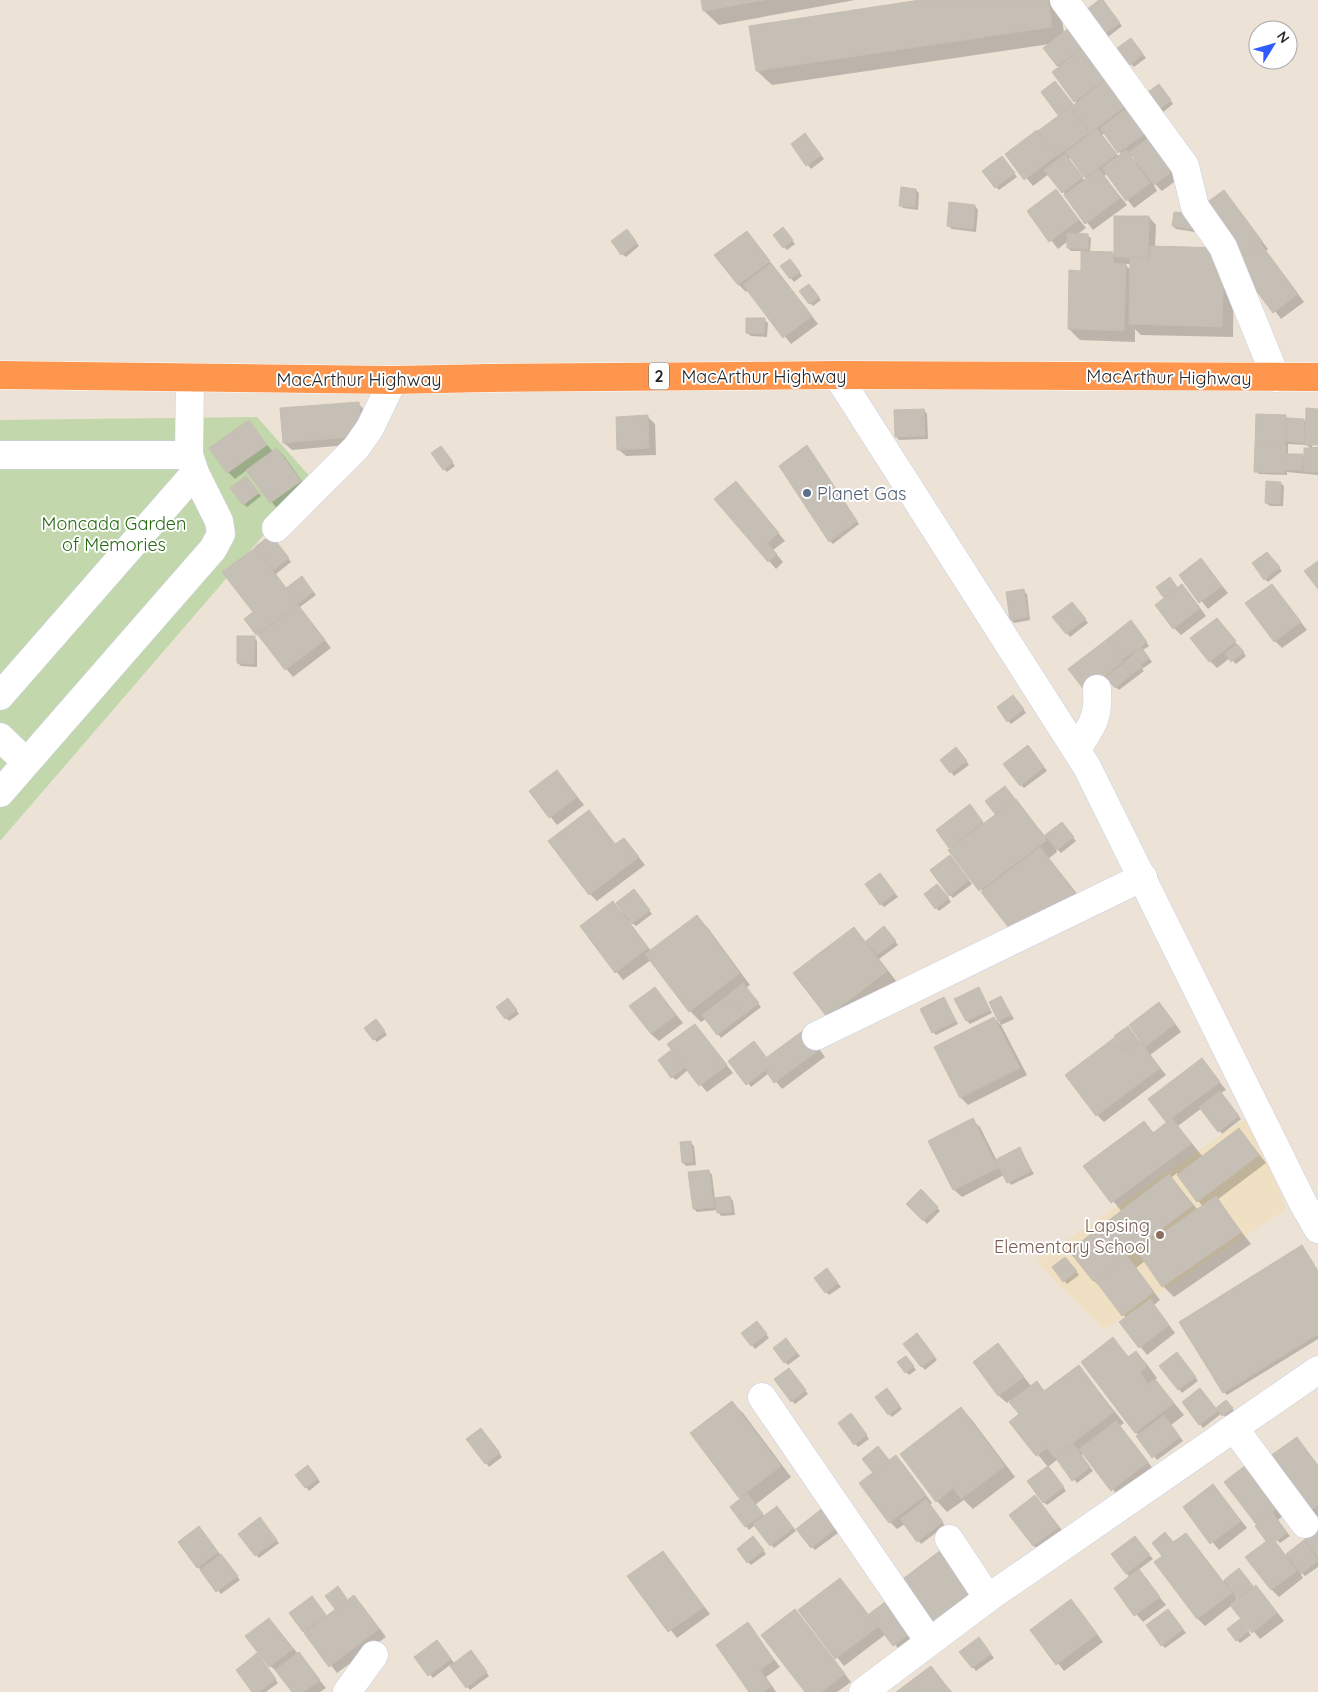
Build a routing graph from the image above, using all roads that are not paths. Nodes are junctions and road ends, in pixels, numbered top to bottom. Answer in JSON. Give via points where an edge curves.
{"nodes":[{"id":1,"x":1064,"y":0,"type":"edge"},
{"id":2,"x":0,"y":375,"type":"edge"},
{"id":3,"x":837,"y":375,"type":"junction"},
{"id":4,"x":1318,"y":377,"type":"edge"},
{"id":5,"x":1276,"y":378,"type":"junction"},
{"id":6,"x":190,"y":379,"type":"junction"},
{"id":7,"x":393,"y":380,"type":"junction"},
{"id":8,"x":0,"y":455,"type":"edge"},
{"id":9,"x":192,"y":464,"type":"junction"},
{"id":10,"x":276,"y":528,"type":"dead end"},
{"id":11,"x":1097,"y":689,"type":"dead end"},
{"id":12,"x":0,"y":696,"type":"edge"},
{"id":13,"x":0,"y":737,"type":"edge"},
{"id":14,"x":1077,"y":750,"type":"junction"},
{"id":15,"x":26,"y":762,"type":"junction"},
{"id":16,"x":0,"y":793,"type":"edge"},
{"id":17,"x":1143,"y":877,"type":"junction"},
{"id":18,"x":816,"y":1036,"type":"dead end"},
{"id":19,"x":1318,"y":1229,"type":"edge"},
{"id":20,"x":1318,"y":1370,"type":"edge"},
{"id":21,"x":762,"y":1397,"type":"dead end"},
{"id":22,"x":1234,"y":1428,"type":"junction"},
{"id":23,"x":1304,"y":1524,"type":"dead end"},
{"id":24,"x":950,"y":1539,"type":"dead end"},
{"id":25,"x":988,"y":1598,"type":"junction"},
{"id":26,"x":929,"y":1641,"type":"junction"},
{"id":27,"x":374,"y":1655,"type":"dead end"},
{"id":28,"x":347,"y":1692,"type":"edge"},
{"id":29,"x":863,"y":1692,"type":"edge"}],
"edges":[{"from":1,"to":5,"type":"street","via":[[1185,166],[1195,207],[1224,247]]},
{"from":2,"to":6,"type":"highway","name":"MacArthur Highway","number":"2"},
{"from":3,"to":5,"type":"highway","name":"MacArthur Highway","number":"2"},
{"from":3,"to":7,"type":"highway","name":"MacArthur Highway","number":"2"},
{"from":3,"to":14,"type":"street"},
{"from":4,"to":5,"type":"highway","name":"MacArthur Highway","number":"2"},
{"from":6,"to":7,"type":"highway","name":"MacArthur Highway","number":"2"},
{"from":6,"to":9,"type":"street"},
{"from":7,"to":10,"type":"street","via":[[370,428],[356,448]]},
{"from":8,"to":9,"type":"street"},
{"from":9,"to":12,"type":"street"},
{"from":9,"to":15,"type":"street","via":[[219,521],[221,534],[213,549]]},
{"from":11,"to":14,"type":"street","via":[[1095,721]]},
{"from":13,"to":15,"type":"street"},
{"from":14,"to":17,"type":"street"},
{"from":15,"to":16,"type":"street"},
{"from":17,"to":18,"type":"street"},
{"from":17,"to":19,"type":"street"},
{"from":20,"to":22,"type":"street"},
{"from":21,"to":26,"type":"street"},
{"from":22,"to":23,"type":"street"},
{"from":22,"to":25,"type":"street"},
{"from":24,"to":25,"type":"street"},
{"from":25,"to":26,"type":"street"},
{"from":26,"to":29,"type":"street"},
{"from":27,"to":28,"type":"street"}]}
